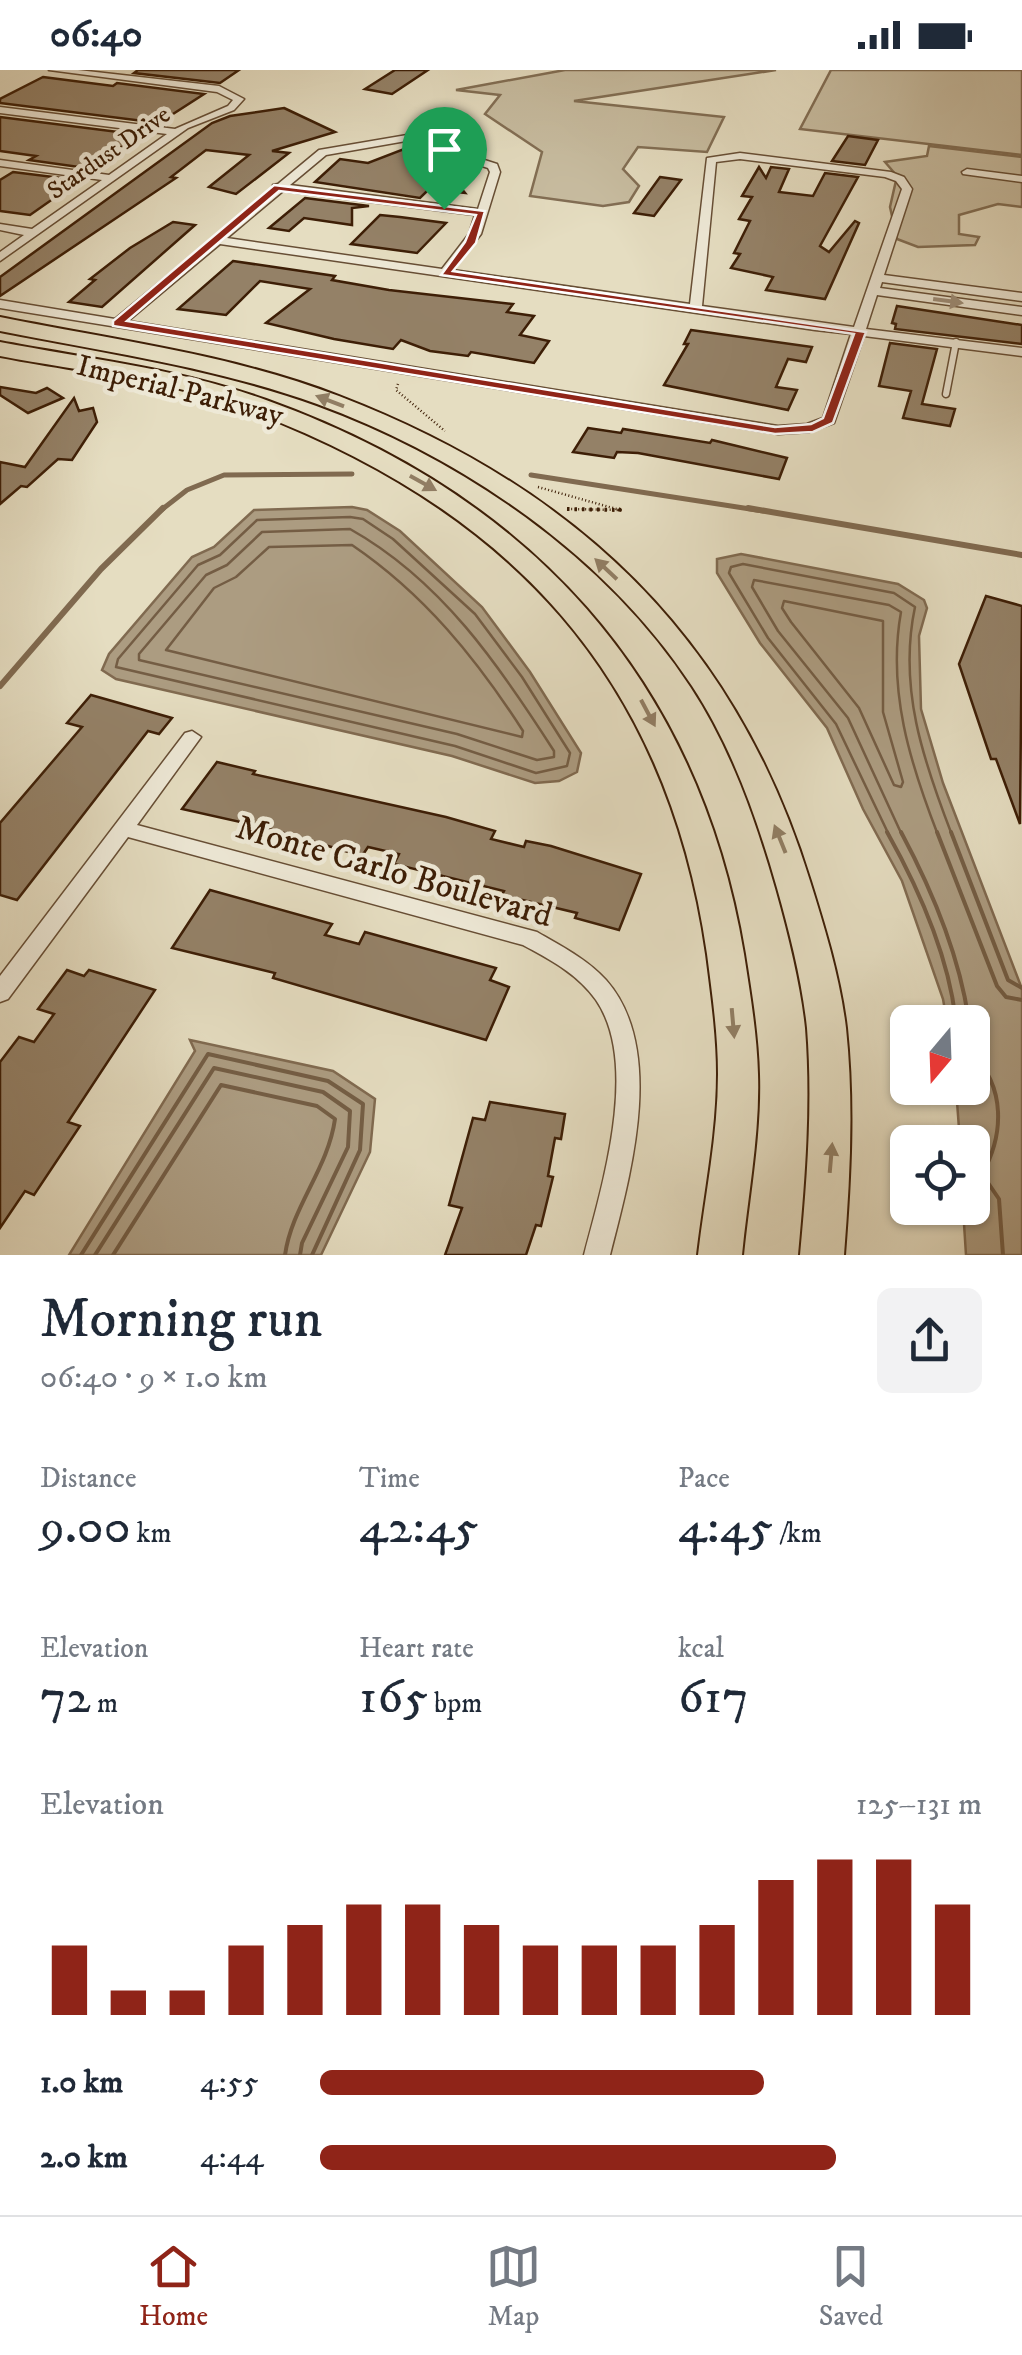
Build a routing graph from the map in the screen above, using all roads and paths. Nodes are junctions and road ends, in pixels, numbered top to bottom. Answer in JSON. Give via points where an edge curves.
{"nodes":[{"id":1,"x":54,"y":70,"type":"edge"},
{"id":2,"x":0,"y":110,"type":"edge"},
{"id":3,"x":176,"y":132,"type":"junction"},
{"id":4,"x":0,"y":162,"type":"edge"},
{"id":5,"x":968,"y":172,"type":"dead end"},
{"id":6,"x":112,"y":178,"type":"junction"},
{"id":7,"x":1022,"y":178,"type":"edge"},
{"id":8,"x":277,"y":188,"type":"junction"},
{"id":9,"x":482,"y":213,"type":"junction"},
{"id":10,"x":0,"y":227,"type":"edge"},
{"id":11,"x":34,"y":232,"type":"junction"},
{"id":12,"x":216,"y":240,"type":"junction"},
{"id":13,"x":0,"y":258,"type":"edge"},
{"id":14,"x":445,"y":273,"type":"junction"},
{"id":15,"x":877,"y":284,"type":"junction"},
{"id":16,"x":1022,"y":297,"type":"edge"},
{"id":17,"x":0,"y":304,"type":"edge"},
{"id":18,"x":696,"y":308,"type":"junction"},
{"id":19,"x":1022,"y":311,"type":"edge"},
{"id":20,"x":0,"y":324,"type":"edge"},
{"id":21,"x":117,"y":324,"type":"junction"},
{"id":22,"x":860,"y":332,"type":"junction"},
{"id":23,"x":956,"y":342,"type":"junction"},
{"id":24,"x":0,"y":348,"type":"edge"},
{"id":25,"x":1022,"y":352,"type":"edge"},
{"id":26,"x":403,"y":370,"type":"junction"},
{"id":27,"x":946,"y":394,"type":"dead end"},
{"id":28,"x":451,"y":437,"type":"dead end"},
{"id":29,"x":528,"y":482,"type":"dead end"},
{"id":30,"x":555,"y":508,"type":"dead end"},
{"id":31,"x":192,"y":737,"type":"dead end"},
{"id":32,"x":124,"y":829,"type":"junction"},
{"id":33,"x":0,"y":993,"type":"edge"},
{"id":34,"x":597,"y":1255,"type":"edge"},
{"id":35,"x":720,"y":1255,"type":"edge"},
{"id":36,"x":822,"y":1255,"type":"edge"}],
"edges":[{"from":1,"to":3,"type":"street","name":"Stardust Drive","via":[[219,90],[239,99]]},
{"from":2,"to":3,"type":"street"},
{"from":3,"to":6,"type":"street","name":"Stardust Drive"},
{"from":4,"to":6,"type":"street"},
{"from":5,"to":7,"type":"street"},
{"from":6,"to":11,"type":"street","name":"Stardust Drive"},
{"from":8,"to":9,"type":"street"},
{"from":8,"to":9,"type":"street","via":[[323,152],[418,140],[493,166]]},
{"from":8,"to":12,"type":"street"},
{"from":9,"to":14,"type":"street","via":[[470,243]]},
{"from":10,"to":11,"type":"street"},
{"from":11,"to":13,"type":"street","name":"Stardust Drive"},
{"from":12,"to":14,"type":"street"},
{"from":12,"to":21,"type":"street"},
{"from":14,"to":18,"type":"street"},
{"from":15,"to":16,"type":"street"},
{"from":15,"to":18,"type":"street","via":[[907,189],[900,179],[719,157],[708,165]]},
{"from":15,"to":19,"type":"street","one_way":true},
{"from":15,"to":22,"type":"street"},
{"from":17,"to":21,"type":"street"},
{"from":18,"to":22,"type":"street"},
{"from":36,"to":20,"type":"main road","name":"Imperial Parkway","one_way":true,"via":[[832,1142],[822,992],[786,854],[738,738],[666,632],[577,542],[416,437],[241,372]]},
{"from":21,"to":26,"type":"street"},
{"from":22,"to":23,"type":"street"},
{"from":22,"to":26,"type":"street","via":[[829,420],[813,428],[775,430]]},
{"from":23,"to":25,"type":"street"},
{"from":23,"to":27,"type":"lane"},
{"from":24,"to":35,"type":"main road","name":"Imperial Parkway","one_way":true,"via":[[257,405],[356,445],[442,493],[517,551],[580,614],[644,704],[692,802],[726,932],[738,1087]]},
{"from":26,"to":28,"type":"path","via":[[396,390]]},
{"from":29,"to":30,"type":"path","via":[[566,499],[620,510]]},
{"from":31,"to":32,"type":"street"},
{"from":32,"to":33,"type":"street"},
{"from":32,"to":34,"type":"street","name":"Monte Carlo Boulevard","via":[[530,938],[587,975],[618,1018],[626,1042],[624,1124]]}]}
